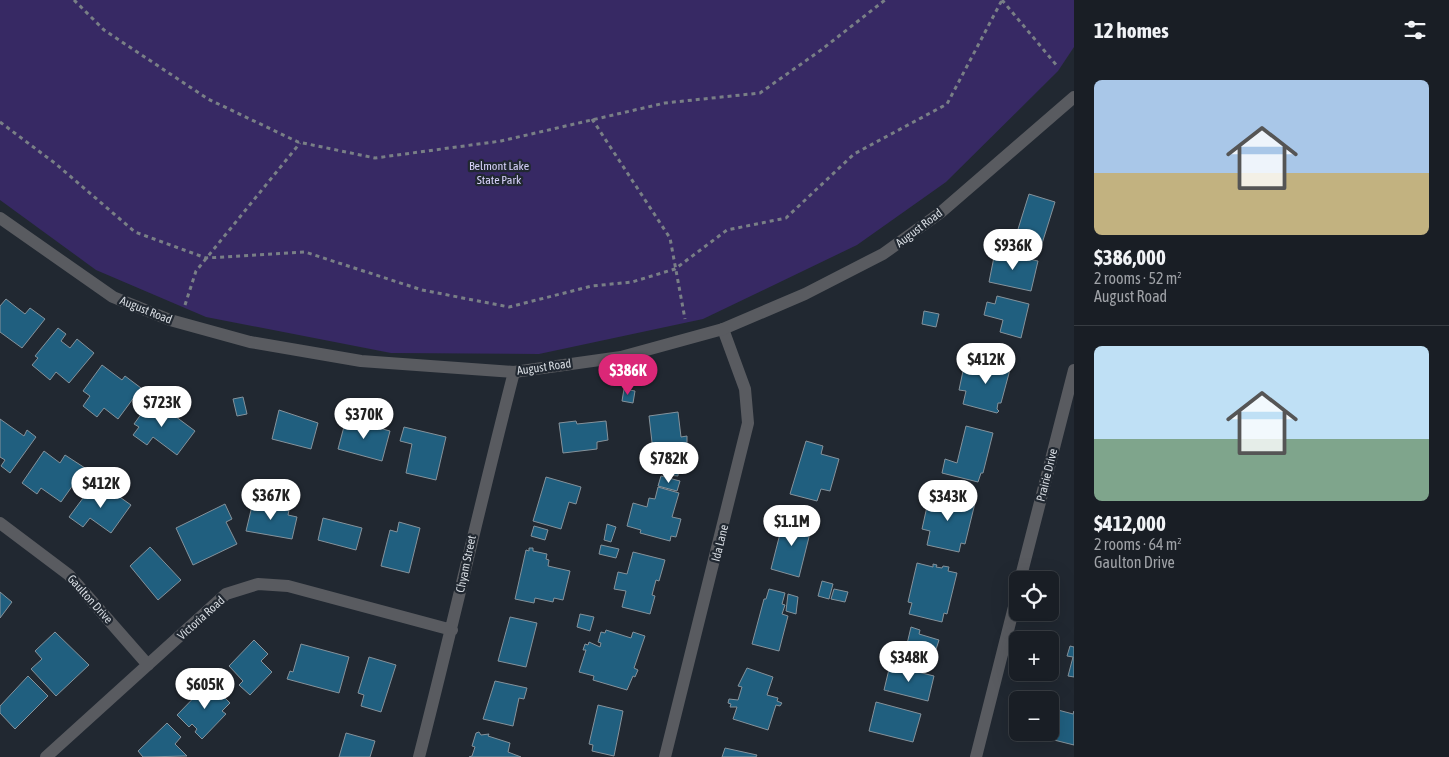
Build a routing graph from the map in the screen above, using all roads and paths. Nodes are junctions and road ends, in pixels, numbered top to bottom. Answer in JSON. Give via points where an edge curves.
{"nodes":[{"id":1,"x":74,"y":0,"type":"edge"},
{"id":2,"x":885,"y":0,"type":"edge"},
{"id":3,"x":1002,"y":0,"type":"edge"},
{"id":4,"x":1058,"y":67,"type":"dead end"},
{"id":5,"x":1074,"y":97,"type":"edge"},
{"id":6,"x":592,"y":120,"type":"junction"},
{"id":7,"x":0,"y":122,"type":"edge"},
{"id":8,"x":301,"y":142,"type":"junction"},
{"id":9,"x":0,"y":218,"type":"edge"},
{"id":10,"x":206,"y":258,"type":"junction"},
{"id":11,"x":675,"y":269,"type":"junction"},
{"id":12,"x":185,"y":305,"type":"dead end"},
{"id":13,"x":685,"y":319,"type":"dead end"},
{"id":14,"x":723,"y":329,"type":"junction"},
{"id":15,"x":1074,"y":370,"type":"edge"},
{"id":16,"x":514,"y":372,"type":"junction"},
{"id":17,"x":0,"y":523,"type":"edge"},
{"id":18,"x":1022,"y":571,"type":"edge"},
{"id":19,"x":1010,"y":621,"type":"edge"},
{"id":20,"x":452,"y":630,"type":"junction"},
{"id":21,"x":148,"y":666,"type":"junction"},
{"id":22,"x":46,"y":757,"type":"edge"},
{"id":23,"x":419,"y":757,"type":"edge"},
{"id":24,"x":665,"y":757,"type":"edge"},
{"id":25,"x":976,"y":757,"type":"edge"}],
"edges":[{"from":1,"to":8,"type":"path","via":[[104,30],[208,99]]},
{"from":2,"to":6,"type":"path","via":[[760,93],[665,103]]},
{"from":3,"to":4,"type":"path"},
{"from":3,"to":11,"type":"path","via":[[947,104],[854,154],[786,218],[727,230]]},
{"from":5,"to":14,"type":"street","name":"August Road","via":[[940,213],[883,254],[806,294]]},
{"from":6,"to":8,"type":"path","via":[[501,141],[375,158]]},
{"from":6,"to":11,"type":"path","via":[[670,238]]},
{"from":7,"to":10,"type":"path","via":[[56,164],[135,232]]},
{"from":8,"to":10,"type":"path"},
{"from":9,"to":16,"type":"street","name":"August Road","via":[[113,297],[170,320],[250,342],[361,361]]},
{"from":10,"to":11,"type":"path","via":[[306,252],[422,290],[509,306],[592,286],[632,282]]},
{"from":10,"to":12,"type":"path","via":[[196,271]]},
{"from":11,"to":13,"type":"path"},
{"from":14,"to":16,"type":"street","name":"August Road","via":[[621,357]]},
{"from":14,"to":24,"type":"street","name":"Ida Lane","via":[[745,389],[748,423]]},
{"from":15,"to":18,"type":"street","name":"Prairie Drive"},
{"from":16,"to":20,"type":"street","name":"Chyam Street","via":[[472,536]]},
{"from":17,"to":21,"type":"street","name":"Gaulton Drive","via":[[68,574]]},
{"from":19,"to":25,"type":"street"},
{"from":20,"to":21,"type":"street","name":"Victoria Road","via":[[288,586],[258,584],[226,594]]},
{"from":20,"to":23,"type":"street","name":"Chyam Street"},
{"from":21,"to":22,"type":"street","name":"Victoria Road"}]}
